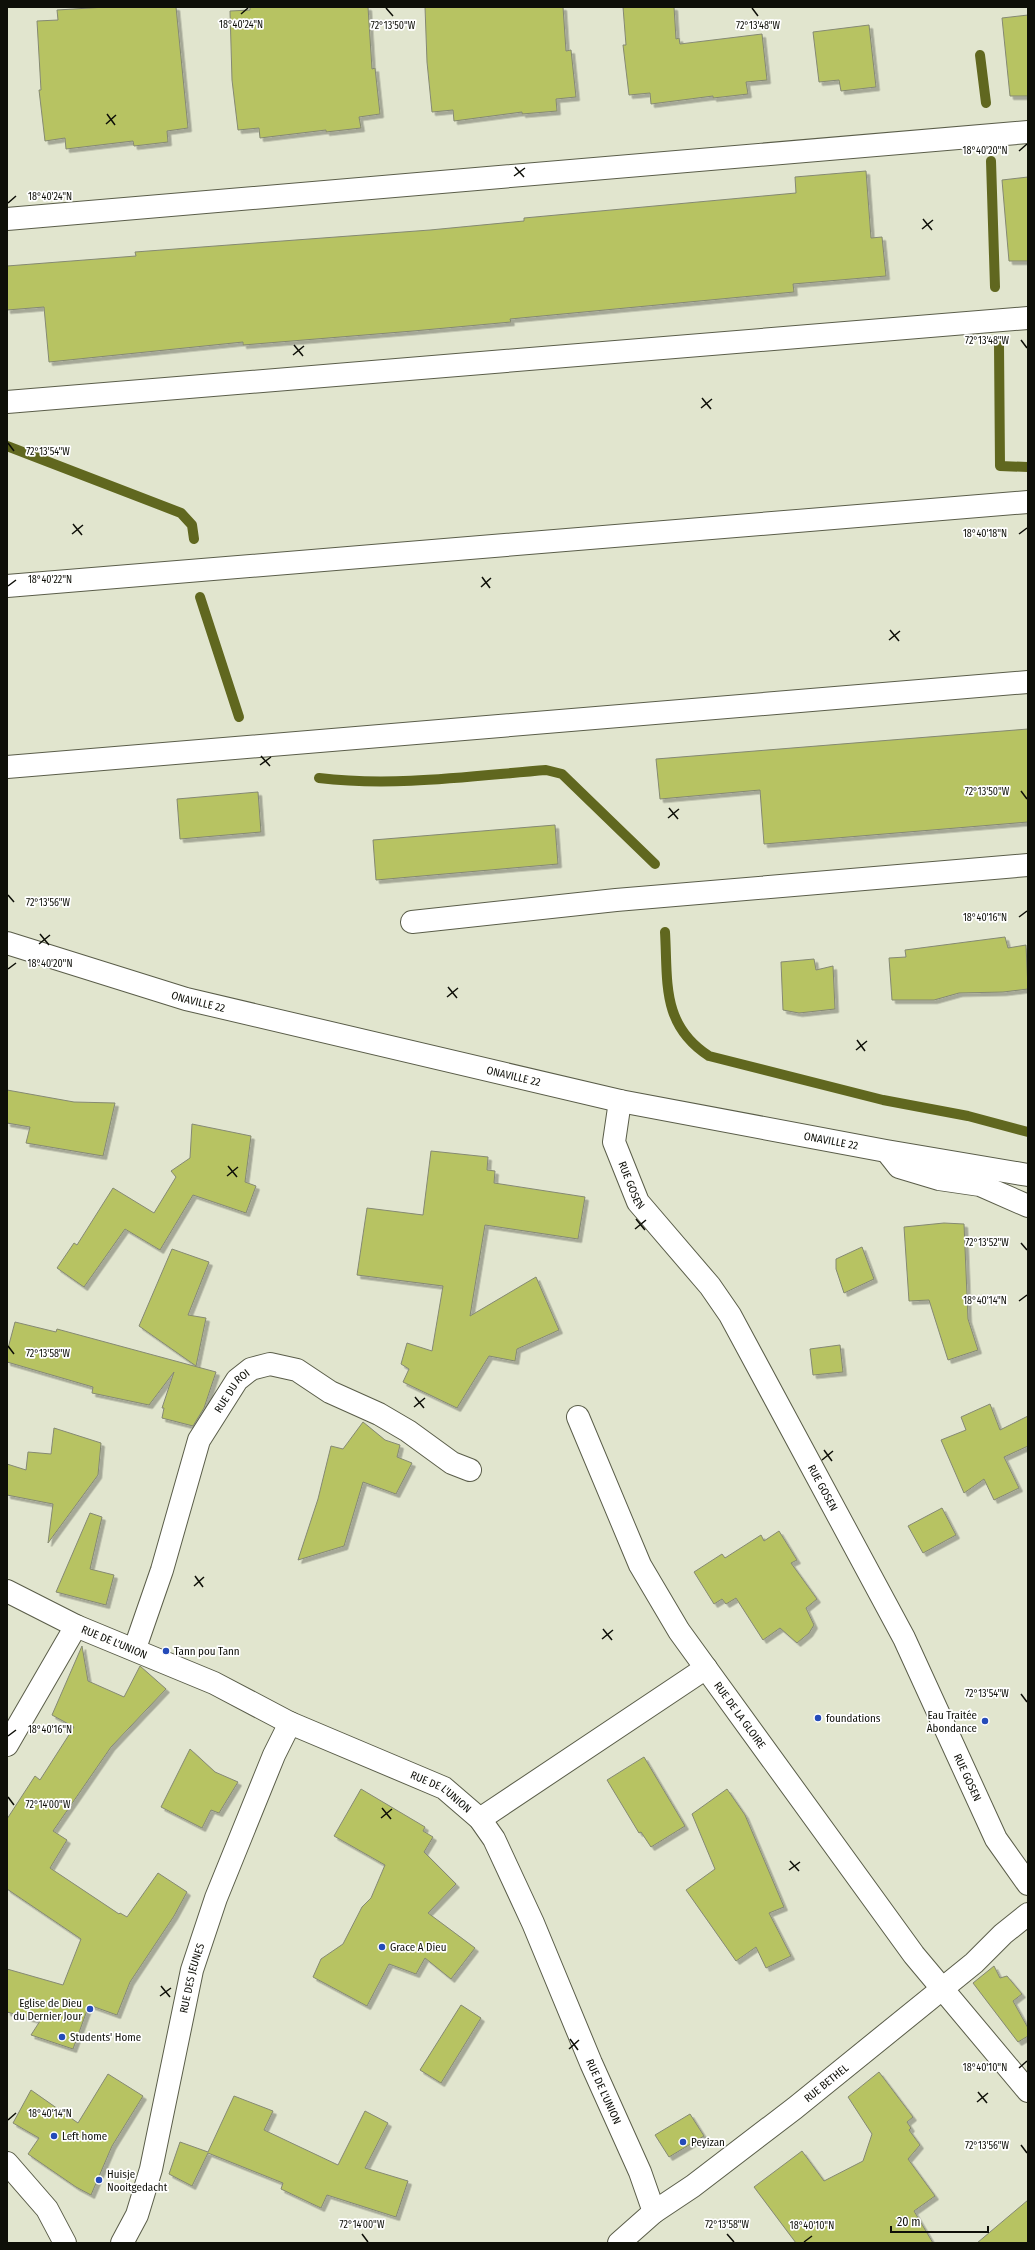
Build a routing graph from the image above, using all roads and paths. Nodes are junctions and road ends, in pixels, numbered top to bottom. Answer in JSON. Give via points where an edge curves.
{"nodes":[{"id":1,"x":1028,"y":132,"type":"edge"},
{"id":2,"x":7,"y":219,"type":"edge"},
{"id":3,"x":1028,"y":318,"type":"edge"},
{"id":4,"x":7,"y":402,"type":"edge"},
{"id":5,"x":1028,"y":502,"type":"edge"},
{"id":6,"x":7,"y":586,"type":"edge"},
{"id":7,"x":1028,"y":682,"type":"edge"},
{"id":8,"x":7,"y":767,"type":"edge"},
{"id":9,"x":1028,"y":865,"type":"edge"},
{"id":10,"x":412,"y":922,"type":"dead end"},
{"id":11,"x":7,"y":943,"type":"edge"},
{"id":12,"x":620,"y":1101,"type":"junction"},
{"id":13,"x":886,"y":1150,"type":"junction"},
{"id":14,"x":1028,"y":1175,"type":"edge"},
{"id":15,"x":1028,"y":1206,"type":"edge"},
{"id":16,"x":578,"y":1417,"type":"dead end"},
{"id":17,"x":470,"y":1470,"type":"dead end"},
{"id":18,"x":7,"y":1591,"type":"edge"},
{"id":19,"x":76,"y":1626,"type":"junction"},
{"id":20,"x":134,"y":1648,"type":"junction"},
{"id":21,"x":706,"y":1668,"type":"junction"},
{"id":22,"x":290,"y":1723,"type":"junction"},
{"id":23,"x":7,"y":1746,"type":"edge"},
{"id":24,"x":480,"y":1818,"type":"junction"},
{"id":25,"x":1028,"y":1884,"type":"edge"},
{"id":26,"x":1028,"y":1914,"type":"edge"},
{"id":27,"x":943,"y":1988,"type":"junction"},
{"id":28,"x":1028,"y":2091,"type":"edge"},
{"id":29,"x":7,"y":2162,"type":"edge"},
{"id":30,"x":654,"y":2212,"type":"junction"},
{"id":31,"x":65,"y":2243,"type":"edge"},
{"id":32,"x":122,"y":2243,"type":"edge"},
{"id":33,"x":619,"y":2243,"type":"edge"}],
"edges":[{"from":1,"to":2,"type":"street"},
{"from":3,"to":4,"type":"street"},
{"from":5,"to":6,"type":"street"},
{"from":7,"to":8,"type":"street"},
{"from":9,"to":10,"type":"street","via":[[616,900]]},
{"from":11,"to":12,"type":"street","name":"ONAVILLE 22","via":[[186,1000]]},
{"from":12,"to":13,"type":"street","name":"ONAVILLE 22"},
{"from":12,"to":25,"type":"street","name":"RUE GOSEN","via":[[614,1142],[638,1202],[710,1286],[730,1315],[904,1638],[996,1839]]},
{"from":13,"to":14,"type":"street","name":"ONAVILLE 22"},
{"from":13,"to":15,"type":"street","via":[[899,1167],[940,1179],[980,1185]]},
{"from":16,"to":21,"type":"street","name":"RUE DE LA GLOIRE","via":[[640,1565],[679,1631]]},
{"from":17,"to":20,"type":"street","name":"RUE DU ROI","via":[[452,1463],[385,1417],[330,1392],[297,1370],[270,1364],[251,1369],[237,1380],[199,1440],[162,1570]]},
{"from":18,"to":19,"type":"street","name":"RUE DE L'UNION"},
{"from":19,"to":20,"type":"street","name":"RUE DE L'UNION"},
{"from":19,"to":23,"type":"street"},
{"from":20,"to":22,"type":"street","name":"RUE DE L'UNION","via":[[214,1683]]},
{"from":21,"to":24,"type":"street"},
{"from":21,"to":27,"type":"street","name":"RUE DE LA GLOIRE","via":[[914,1955]]},
{"from":22,"to":24,"type":"street","name":"RUE DE L'UNION","via":[[444,1788]]},
{"from":22,"to":32,"type":"street","name":"RUE DES JEUNES","via":[[274,1755],[216,1898],[192,1970],[151,2169],[136,2215]]},
{"from":24,"to":30,"type":"street","name":"RUE DE L'UNION","via":[[494,1839],[532,1923],[640,2172]]},
{"from":26,"to":27,"type":"street","name":"RUE BETHEL"},
{"from":27,"to":28,"type":"street","name":"RUE DE LA GLOIRE"},
{"from":27,"to":30,"type":"street","name":"RUE BETHEL","via":[[795,2108],[693,2186]]},
{"from":29,"to":31,"type":"street","via":[[47,2209]]},
{"from":30,"to":33,"type":"street","name":"RUE BETHEL"}]}
